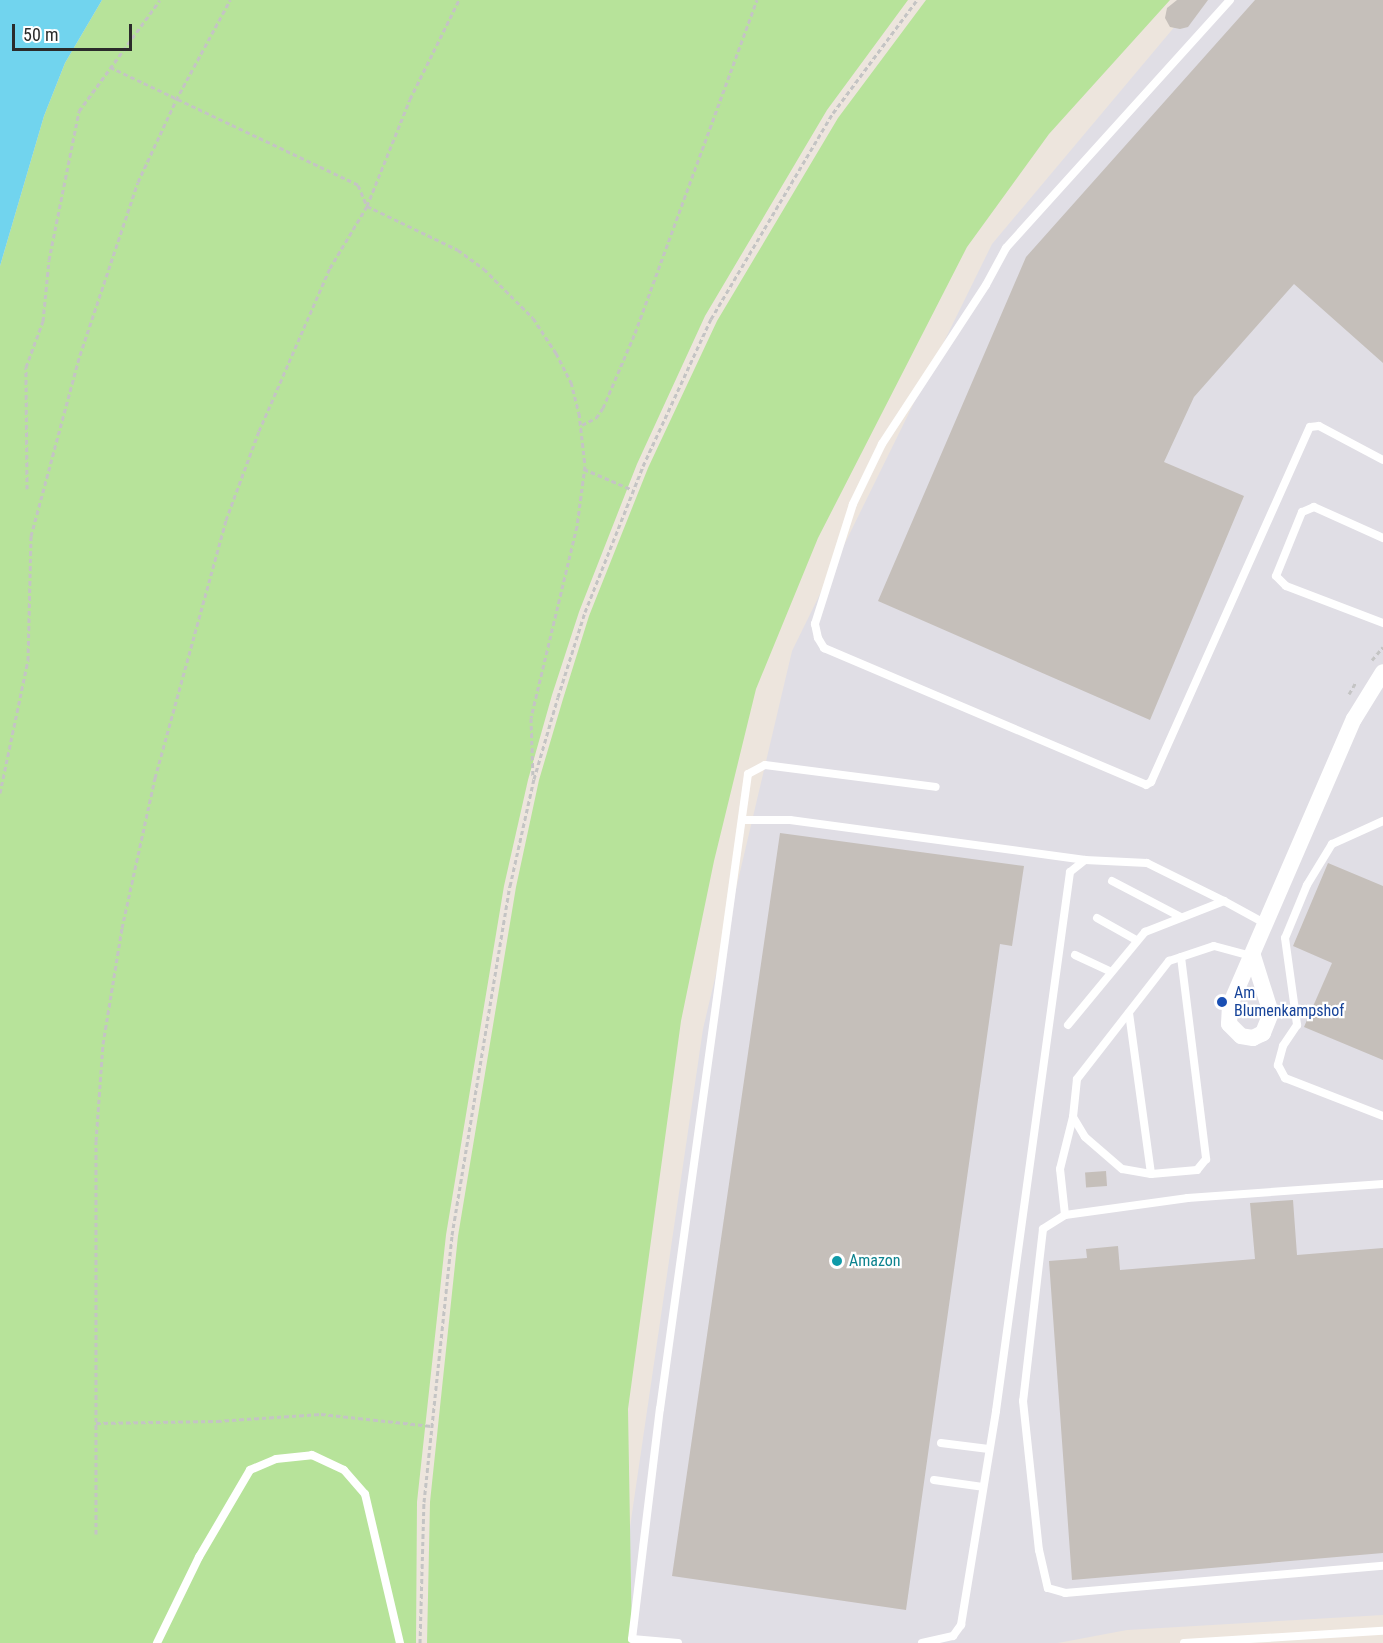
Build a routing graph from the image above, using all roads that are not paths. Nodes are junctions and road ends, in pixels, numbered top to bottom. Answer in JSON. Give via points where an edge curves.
{"nodes":[{"id":1,"x":1230,"y":0,"type":"edge"},
{"id":2,"x":1383,"y":460,"type":"edge"},
{"id":3,"x":1383,"y":538,"type":"edge"},
{"id":4,"x":1383,"y":623,"type":"edge"},
{"id":5,"x":1383,"y":672,"type":"edge"},
{"id":6,"x":936,"y":787,"type":"dead end"},
{"id":7,"x":743,"y":820,"type":"junction"},
{"id":8,"x":1383,"y":821,"type":"edge"},
{"id":9,"x":1085,"y":860,"type":"junction"},
{"id":10,"x":1112,"y":881,"type":"dead end"},
{"id":11,"x":1224,"y":901,"type":"junction"},
{"id":12,"x":1179,"y":916,"type":"junction"},
{"id":13,"x":1097,"y":918,"type":"dead end"},
{"id":14,"x":1266,"y":924,"type":"junction"},
{"id":15,"x":1136,"y":939,"type":"junction"},
{"id":16,"x":1075,"y":955,"type":"dead end"},
{"id":17,"x":1253,"y":956,"type":"junction"},
{"id":18,"x":1181,"y":957,"type":"junction"},
{"id":19,"x":1111,"y":972,"type":"junction"},
{"id":20,"x":1129,"y":1013,"type":"junction"},
{"id":21,"x":1068,"y":1025,"type":"dead end"},
{"id":22,"x":1383,"y":1116,"type":"edge"},
{"id":23,"x":1073,"y":1117,"type":"junction"},
{"id":24,"x":1151,"y":1174,"type":"junction"},
{"id":25,"x":1383,"y":1184,"type":"edge"},
{"id":26,"x":1065,"y":1215,"type":"junction"},
{"id":27,"x":941,"y":1443,"type":"dead end"},
{"id":28,"x":989,"y":1449,"type":"junction"},
{"id":29,"x":934,"y":1480,"type":"dead end"},
{"id":30,"x":983,"y":1487,"type":"junction"},
{"id":31,"x":1383,"y":1566,"type":"edge"},
{"id":32,"x":1383,"y":1631,"type":"edge"},
{"id":33,"x":157,"y":1643,"type":"edge"},
{"id":34,"x":400,"y":1643,"type":"edge"},
{"id":35,"x":678,"y":1643,"type":"edge"},
{"id":36,"x":922,"y":1643,"type":"edge"},
{"id":37,"x":1184,"y":1643,"type":"edge"}],
"edges":[{"from":1,"to":2,"type":"lane","via":[[1006,248],[882,444],[858,494],[815,624],[818,638],[824,648],[1146,785],[1151,782],[1310,427],[1319,426]]},
{"from":3,"to":4,"type":"lane","via":[[1314,507],[1302,512],[1276,576],[1286,586]]},
{"from":5,"to":14,"type":"street","via":[[1354,719]]},
{"from":6,"to":7,"type":"lane","via":[[765,765],[748,774]]},
{"from":7,"to":9,"type":"lane","via":[[802,821]]},
{"from":7,"to":35,"type":"lane","via":[[660,1409],[632,1639]]},
{"from":8,"to":22,"type":"lane","via":[[1332,844],[1307,885],[1285,938],[1297,1025],[1283,1046],[1278,1065],[1285,1078]]},
{"from":9,"to":11,"type":"lane","via":[[1147,863]]},
{"from":9,"to":28,"type":"lane","via":[[1070,872]]},
{"from":10,"to":12,"type":"lane"},
{"from":11,"to":12,"type":"lane"},
{"from":11,"to":14,"type":"lane"},
{"from":12,"to":15,"type":"lane"},
{"from":13,"to":15,"type":"lane"},
{"from":14,"to":17,"type":"street"},
{"from":15,"to":19,"type":"lane"},
{"from":16,"to":19,"type":"lane"},
{"from":17,"to":17,"type":"street","via":[[1271,1013],[1263,1033],[1253,1038],[1241,1036],[1229,1023],[1230,1005]]},
{"from":17,"to":18,"type":"lane","via":[[1214,946]]},
{"from":18,"to":20,"type":"lane","via":[[1169,961]]},
{"from":18,"to":24,"type":"lane","via":[[1206,1159],[1197,1170]]},
{"from":19,"to":21,"type":"lane"},
{"from":20,"to":23,"type":"lane","via":[[1077,1079]]},
{"from":20,"to":24,"type":"lane"},
{"from":23,"to":24,"type":"lane","via":[[1085,1137],[1122,1169]]},
{"from":23,"to":26,"type":"lane","via":[[1060,1169]]},
{"from":25,"to":26,"type":"lane","via":[[1188,1198]]},
{"from":26,"to":31,"type":"lane","via":[[1043,1228],[1024,1382],[1039,1550],[1048,1588],[1065,1593]]},
{"from":27,"to":28,"type":"lane"},
{"from":28,"to":30,"type":"lane"},
{"from":29,"to":30,"type":"lane"},
{"from":30,"to":36,"type":"lane","via":[[961,1625],[953,1636]]},
{"from":32,"to":37,"type":"lane"},
{"from":33,"to":34,"type":"lane","via":[[199,1557],[250,1470],[276,1459],[312,1455],[344,1470],[365,1494]]}]}
